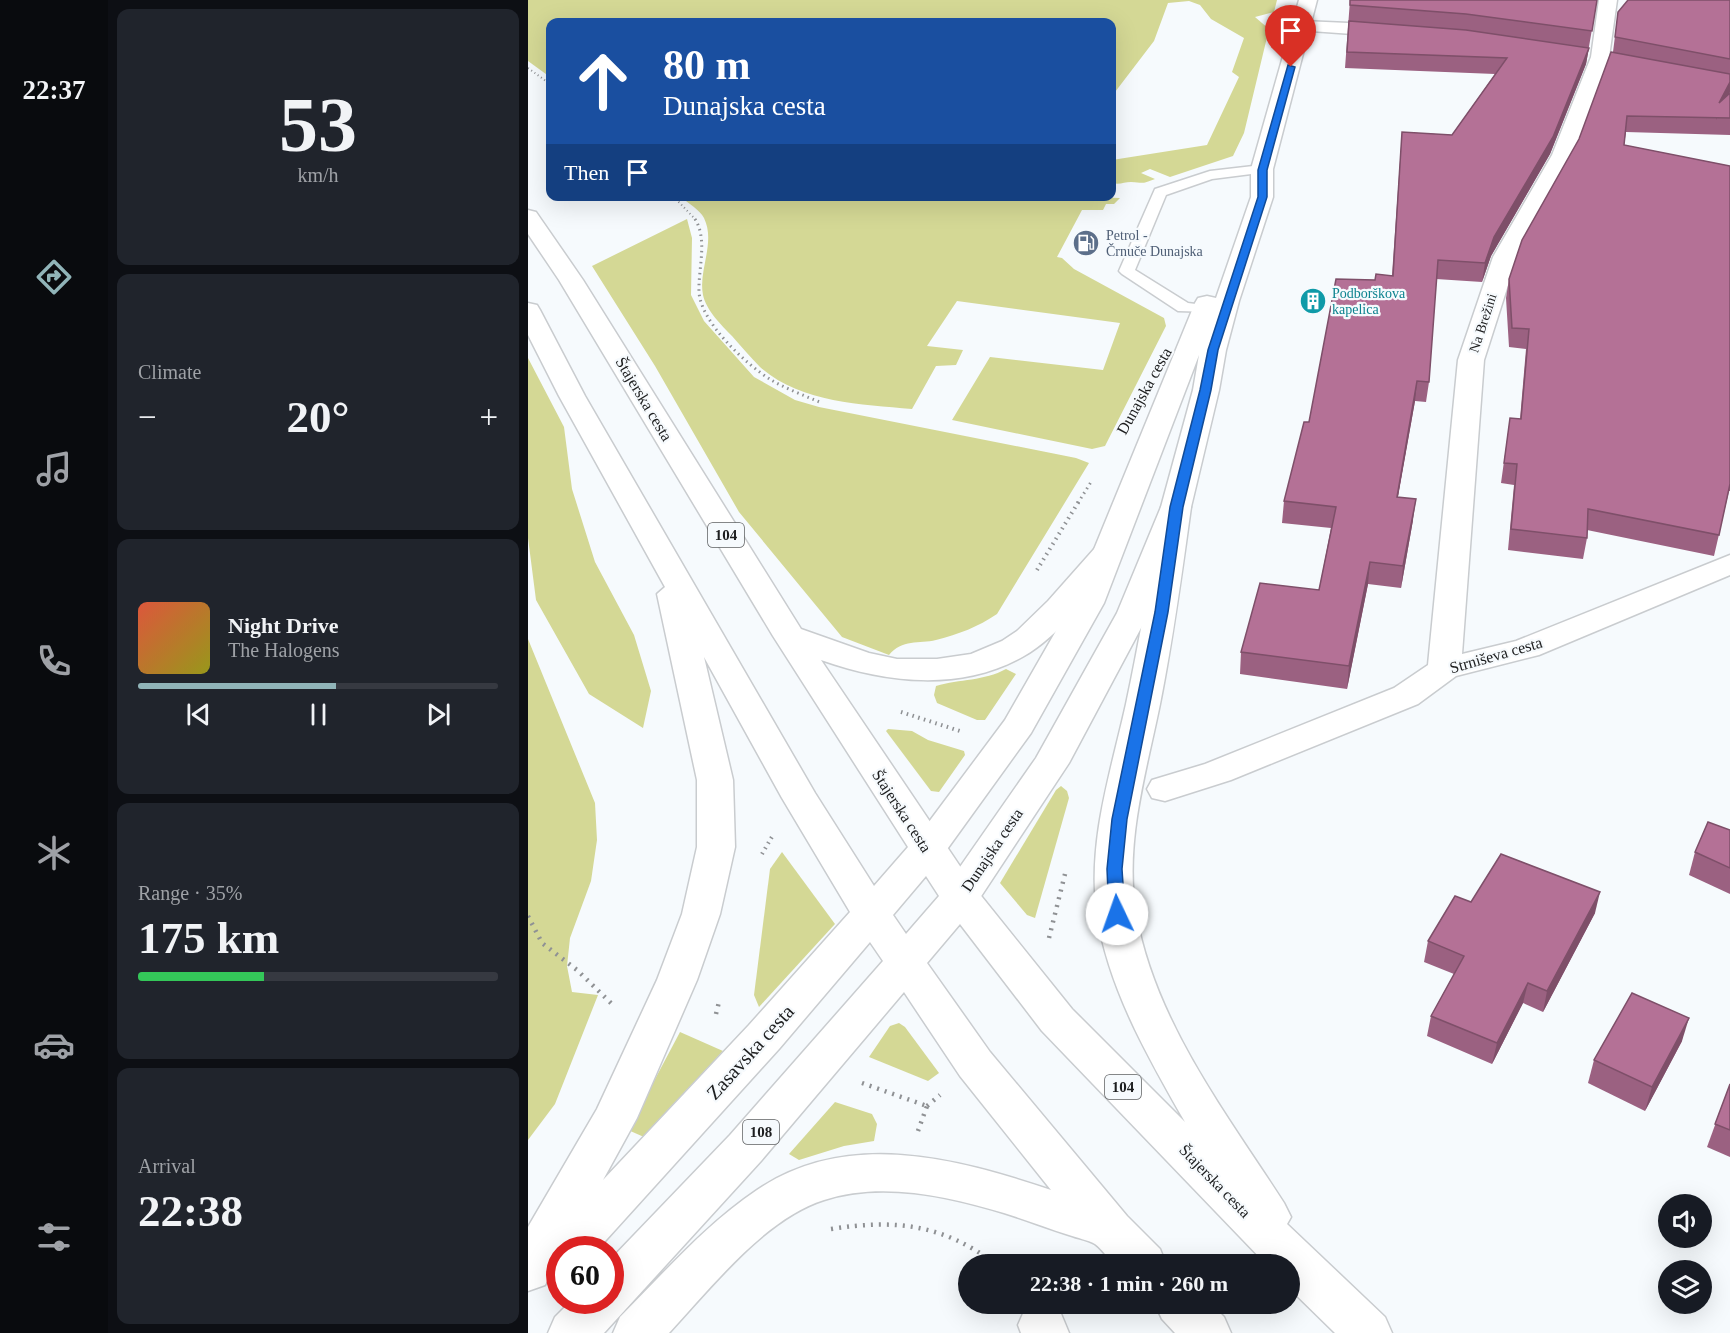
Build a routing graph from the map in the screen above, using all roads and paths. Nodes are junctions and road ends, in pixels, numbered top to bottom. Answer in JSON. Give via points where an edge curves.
{"nodes":[{"id":1,"x":1308,"y":0,"type":"edge"},
{"id":2,"x":1608,"y":0,"type":"edge"},
{"id":3,"x":1303,"y":26,"type":"junction"},
{"id":4,"x":1407,"y":32,"type":"edge"},
{"id":5,"x":528,"y":68,"type":"edge"},
{"id":6,"x":546,"y":81,"type":"edge"},
{"id":7,"x":1262,"y":170,"type":"junction"},
{"id":8,"x":678,"y":201,"type":"edge"},
{"id":9,"x":528,"y":218,"type":"edge"},
{"id":10,"x":1205,"y":309,"type":"junction"},
{"id":11,"x":528,"y":310,"type":"edge"},
{"id":12,"x":822,"y":403,"type":"dead end"},
{"id":13,"x":1094,"y":477,"type":"dead end"},
{"id":14,"x":1176,"y":507,"type":"junction"},
{"id":15,"x":1106,"y":554,"type":"junction"},
{"id":16,"x":665,"y":560,"type":"junction"},
{"id":17,"x":1730,"y":564,"type":"edge"},
{"id":18,"x":1033,"y":576,"type":"dead end"},
{"id":19,"x":789,"y":636,"type":"junction"},
{"id":20,"x":1444,"y":669,"type":"junction"},
{"id":21,"x":925,"y":671,"type":"junction"},
{"id":22,"x":966,"y":733,"type":"dead end"},
{"id":23,"x":1165,"y":789,"type":"dead end"},
{"id":24,"x":927,"y":850,"type":"junction"},
{"id":25,"x":960,"y":897,"type":"junction"},
{"id":26,"x":872,"y":915,"type":"junction"},
{"id":27,"x":528,"y":916,"type":"edge"},
{"id":28,"x":904,"y":963,"type":"junction"},
{"id":29,"x":614,"y":1006,"type":"dead end"},
{"id":30,"x":1111,"y":1230,"type":"junction"},
{"id":31,"x":823,"y":1231,"type":"dead end"},
{"id":32,"x":580,"y":1236,"type":"edge"},
{"id":33,"x":982,"y":1254,"type":"edge"},
{"id":34,"x":1134,"y":1254,"type":"edge"},
{"id":35,"x":1285,"y":1254,"type":"edge"},
{"id":36,"x":1290,"y":1254,"type":"edge"},
{"id":37,"x":1300,"y":1269,"type":"edge"},
{"id":38,"x":528,"y":1270,"type":"edge"},
{"id":39,"x":546,"y":1273,"type":"edge"},
{"id":40,"x":624,"y":1279,"type":"edge"},
{"id":41,"x":528,"y":1292,"type":"edge"},
{"id":42,"x":590,"y":1314,"type":"edge"},
{"id":43,"x":1189,"y":1314,"type":"edge"},
{"id":44,"x":572,"y":1333,"type":"edge"},
{"id":45,"x":637,"y":1333,"type":"edge"},
{"id":46,"x":1207,"y":1333,"type":"edge"},
{"id":47,"x":1368,"y":1333,"type":"edge"}],
"edges":[{"from":1,"to":3,"type":"main road","name":"Dunajska cesta"},
{"from":2,"to":20,"type":"main road","name":"Na Brežini","via":[[1600,57],[1563,155],[1505,257],[1471,360]]},
{"from":3,"to":4,"type":"main road"},
{"from":3,"to":7,"type":"main road","name":"Dunajska cesta"},
{"from":5,"to":6,"type":"path"},
{"from":7,"to":10,"type":"main road","name":"Dunajska cesta","via":[[1244,195]]},
{"from":7,"to":10,"type":"lane","via":[[1232,169],[1160,192],[1127,271],[1184,308]]},
{"from":7,"to":14,"type":"main road","name":"Dunajska cesta","via":[[1262,197],[1213,350]]},
{"from":8,"to":12,"type":"path","via":[[695,216],[701,238],[701,306],[713,326],[774,384]]},
{"from":9,"to":19,"type":"main road","name":"Štajerska cesta","number":"104","via":[[577,290]]},
{"from":10,"to":15,"type":"main road","name":"Dunajska cesta"},
{"from":11,"to":16,"type":"main road"},
{"from":13,"to":18,"type":"path"},
{"from":14,"to":25,"type":"main road","name":"Dunajska cesta","number":"108","via":[[1133,613],[1052,763]]},
{"from":14,"to":36,"type":"main road","via":[[1162,612],[1120,819],[1114,869],[1117,914],[1128,959],[1155,1033]]},
{"from":15,"to":21,"type":"main road","via":[[1027,639],[972,665]]},
{"from":15,"to":24,"type":"main road","name":"Dunajska cesta","via":[[1088,603],[1024,716]]},
{"from":16,"to":26,"type":"main road","via":[[800,798]]},
{"from":16,"to":38,"type":"main road","via":[[716,780],[716,847],[701,914],[677,980],[615,1118]]},
{"from":17,"to":20,"type":"main road","name":"Strniševa cesta","via":[[1527,648]]},
{"from":19,"to":21,"type":"main road","via":[[881,667]]},
{"from":19,"to":24,"type":"main road","name":"Štajerska cesta","number":"104"},
{"from":20,"to":23,"type":"main road","name":"Strniševa cesta","via":[[1406,696],[1218,772]]},
{"from":21,"to":22,"type":"path","via":[[901,712]]},
{"from":24,"to":25,"type":"main road","name":"Štajerska cesta","number":"104"},
{"from":24,"to":26,"type":"main road","name":"Zasavska cesta"},
{"from":25,"to":28,"type":"main road","number":"108"},
{"from":25,"to":35,"type":"main road","name":"Štajerska cesta","number":"104","via":[[1057,1020]]},
{"from":26,"to":28,"type":"main road"},
{"from":26,"to":32,"type":"main road","name":"Zasavska cesta"},
{"from":27,"to":29,"type":"path","via":[[532,931],[544,947],[575,968]]},
{"from":28,"to":30,"type":"main road","via":[[975,1064]]},
{"from":28,"to":40,"type":"main road","number":"108","via":[[752,1142]]},
{"from":30,"to":34,"type":"main road"},
{"from":30,"to":45,"type":"main road","via":[[1003,1194],[910,1172],[846,1175],[819,1181],[777,1200],[749,1221]]},
{"from":31,"to":33,"type":"path","via":[[902,1222],[964,1241]]},
{"from":37,"to":47,"type":"main road","name":"Štajerska cesta","number":"104"},
{"from":39,"to":41,"type":"main road"},
{"from":42,"to":44,"type":"main road"},
{"from":43,"to":46,"type":"main road"}]}
